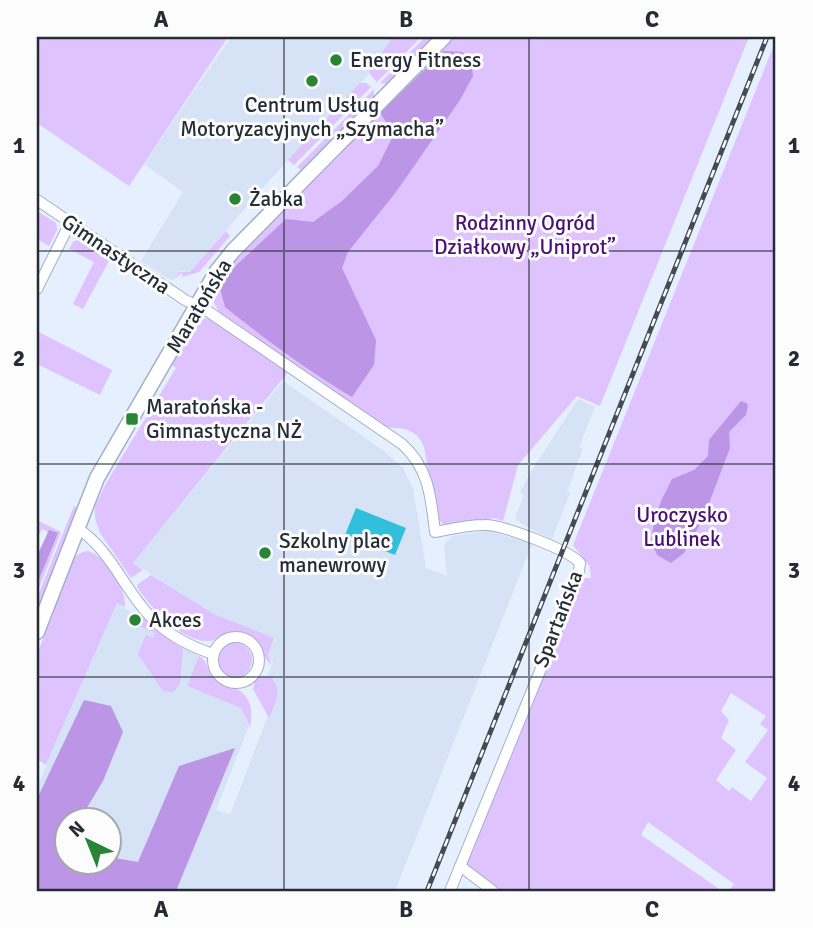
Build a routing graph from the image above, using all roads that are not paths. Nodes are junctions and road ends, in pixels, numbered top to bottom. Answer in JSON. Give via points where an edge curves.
{"nodes":[{"id":1,"x":444,"y":37,"type":"edge"},
{"id":2,"x":37,"y":200,"type":"edge"},
{"id":3,"x":70,"y":223,"type":"junction"},
{"id":4,"x":37,"y":289,"type":"edge"},
{"id":5,"x":203,"y":309,"type":"junction"},
{"id":6,"x":76,"y":528,"type":"junction"},
{"id":7,"x":37,"y":632,"type":"edge"},
{"id":8,"x":213,"y":654,"type":"junction"},
{"id":9,"x":460,"y":866,"type":"junction"},
{"id":10,"x":450,"y":891,"type":"edge"},
{"id":11,"x":493,"y":891,"type":"edge"}],
"edges":[{"from":1,"to":5,"type":"main road","name":"Maratońska","via":[[227,258],[217,271]]},
{"from":2,"to":3,"type":"street","name":"Gimnastyczna"},
{"from":3,"to":4,"type":"street"},
{"from":3,"to":5,"type":"street","name":"Gimnastyczna"},
{"from":5,"to":6,"type":"main road","name":"Maratońska","via":[[109,456]]},
{"from":5,"to":9,"type":"street","name":"Spartańska","via":[[409,451],[426,475],[435,532],[494,526],[558,549],[580,563],[578,578]]},
{"from":6,"to":7,"type":"main road","name":"Maratońska"},
{"from":6,"to":8,"type":"street","via":[[100,547],[152,619]]},
{"from":8,"to":8,"type":"street","via":[[218,676],[232,683],[248,679],[258,667],[258,652],[243,637],[221,641]]},
{"from":9,"to":10,"type":"street","name":"Spartańska"},
{"from":9,"to":11,"type":"street"}]}
